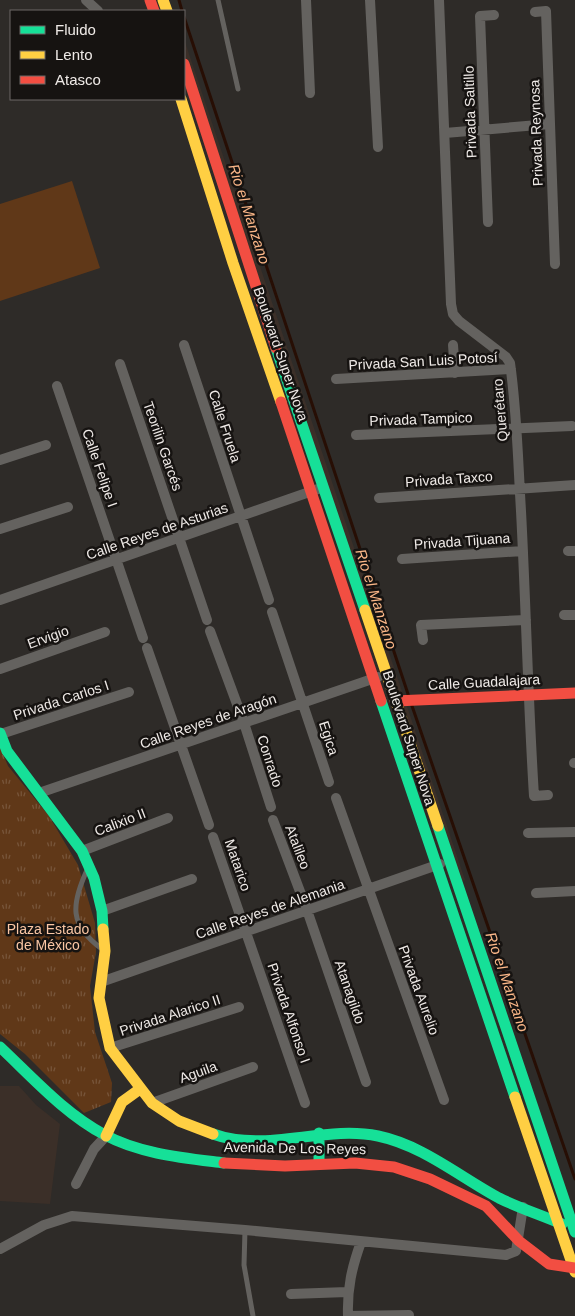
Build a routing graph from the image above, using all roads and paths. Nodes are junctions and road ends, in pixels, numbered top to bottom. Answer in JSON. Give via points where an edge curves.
{"nodes":[{"id":1,"x":86,"y":0,"type":"edge"},
{"id":2,"x":218,"y":0,"type":"edge"},
{"id":3,"x":306,"y":0,"type":"edge"},
{"id":4,"x":370,"y":0,"type":"edge"},
{"id":5,"x":439,"y":0,"type":"edge"},
{"id":6,"x":97,"y":10,"type":"edge"},
{"id":7,"x":535,"y":12,"type":"dead end"},
{"id":8,"x":494,"y":15,"type":"dead end"},
{"id":9,"x":185,"y":67,"type":"edge"},
{"id":10,"x":238,"y":89,"type":"dead end"},
{"id":11,"x":310,"y":93,"type":"dead end"},
{"id":12,"x":182,"y":100,"type":"edge"},
{"id":13,"x":550,"y":124,"type":"junction"},
{"id":14,"x":484,"y":129,"type":"junction"},
{"id":15,"x":445,"y":133,"type":"junction"},
{"id":16,"x":378,"y":146,"type":"dead end"},
{"id":17,"x":488,"y":222,"type":"dead end"},
{"id":18,"x":555,"y":264,"type":"dead end"},
{"id":19,"x":184,"y":345,"type":"dead end"},
{"id":20,"x":453,"y":345,"type":"dead end"},
{"id":21,"x":120,"y":364,"type":"dead end"},
{"id":22,"x":511,"y":369,"type":"junction"},
{"id":23,"x":455,"y":374,"type":"junction"},
{"id":24,"x":336,"y":379,"type":"dead end"},
{"id":25,"x":57,"y":386,"type":"dead end"},
{"id":26,"x":572,"y":426,"type":"dead end"},
{"id":27,"x":516,"y":430,"type":"junction"},
{"id":28,"x":356,"y":435,"type":"dead end"},
{"id":29,"x":46,"y":445,"type":"dead end"},
{"id":30,"x":0,"y":460,"type":"edge"},
{"id":31,"x":575,"y":485,"type":"edge"},
{"id":32,"x":520,"y":488,"type":"junction"},
{"id":33,"x":318,"y":489,"type":"junction"},
{"id":34,"x":379,"y":498,"type":"dead end"},
{"id":35,"x":68,"y":507,"type":"dead end"},
{"id":36,"x":240,"y":516,"type":"junction"},
{"id":37,"x":0,"y":529,"type":"edge"},
{"id":38,"x":180,"y":537,"type":"junction"},
{"id":39,"x":523,"y":551,"type":"junction"},
{"id":40,"x":117,"y":559,"type":"junction"},
{"id":41,"x":402,"y":559,"type":"dead end"},
{"id":42,"x":0,"y":600,"type":"edge"},
{"id":43,"x":269,"y":600,"type":"dead end"},
{"id":44,"x":272,"y":612,"type":"dead end"},
{"id":45,"x":564,"y":615,"type":"dead end"},
{"id":46,"x":575,"y":615,"type":"edge"},
{"id":47,"x":207,"y":620,"type":"dead end"},
{"id":48,"x":526,"y":620,"type":"junction"},
{"id":49,"x":105,"y":632,"type":"dead end"},
{"id":50,"x":210,"y":632,"type":"dead end"},
{"id":51,"x":423,"y":640,"type":"dead end"},
{"id":52,"x":0,"y":669,"type":"edge"},
{"id":53,"x":386,"y":674,"type":"junction"},
{"id":54,"x":373,"y":678,"type":"junction"},
{"id":55,"x":129,"y":692,"type":"dead end"},
{"id":56,"x":575,"y":693,"type":"edge"},
{"id":57,"x":527,"y":695,"type":"junction"},
{"id":58,"x":398,"y":701,"type":"junction"},
{"id":59,"x":303,"y":702,"type":"junction"},
{"id":60,"x":244,"y":723,"type":"junction"},
{"id":61,"x":0,"y":734,"type":"edge"},
{"id":62,"x":182,"y":744,"type":"junction"},
{"id":63,"x":329,"y":782,"type":"dead end"},
{"id":64,"x":38,"y":794,"type":"junction"},
{"id":65,"x":548,"y":795,"type":"dead end"},
{"id":66,"x":336,"y":798,"type":"dead end"},
{"id":67,"x":271,"y":807,"type":"dead end"},
{"id":68,"x":168,"y":818,"type":"dead end"},
{"id":69,"x":273,"y":820,"type":"dead end"},
{"id":70,"x":209,"y":825,"type":"dead end"},
{"id":71,"x":575,"y":832,"type":"edge"},
{"id":72,"x":528,"y":833,"type":"dead end"},
{"id":73,"x":213,"y":836,"type":"dead end"},
{"id":74,"x":82,"y":851,"type":"junction"},
{"id":75,"x":449,"y":861,"type":"junction"},
{"id":76,"x":89,"y":866,"type":"junction"},
{"id":77,"x":435,"y":866,"type":"junction"},
{"id":78,"x":192,"y":879,"type":"dead end"},
{"id":79,"x":368,"y":889,"type":"junction"},
{"id":80,"x":575,"y":891,"type":"edge"},
{"id":81,"x":536,"y":893,"type":"dead end"},
{"id":82,"x":307,"y":910,"type":"junction"},
{"id":83,"x":102,"y":911,"type":"junction"},
{"id":84,"x":246,"y":932,"type":"junction"},
{"id":85,"x":104,"y":951,"type":"junction"},
{"id":86,"x":101,"y":982,"type":"junction"},
{"id":87,"x":239,"y":1007,"type":"dead end"},
{"id":88,"x":0,"y":1047,"type":"edge"},
{"id":89,"x":110,"y":1048,"type":"junction"},
{"id":90,"x":253,"y":1067,"type":"dead end"},
{"id":91,"x":366,"y":1082,"type":"dead end"},
{"id":92,"x":140,"y":1089,"type":"junction"},
{"id":93,"x":444,"y":1100,"type":"dead end"},
{"id":94,"x":152,"y":1103,"type":"junction"},
{"id":95,"x":305,"y":1103,"type":"dead end"},
{"id":96,"x":319,"y":1134,"type":"junction"},
{"id":97,"x":106,"y":1136,"type":"junction"},
{"id":98,"x":319,"y":1164,"type":"junction"},
{"id":99,"x":76,"y":1184,"type":"dead end"},
{"id":100,"x":524,"y":1206,"type":"junction"},
{"id":101,"x":557,"y":1222,"type":"junction"},
{"id":102,"x":245,"y":1230,"type":"junction"},
{"id":103,"x":574,"y":1230,"type":"edge"},
{"id":104,"x":519,"y":1241,"type":"junction"},
{"id":105,"x":361,"y":1242,"type":"junction"},
{"id":106,"x":0,"y":1249,"type":"edge"},
{"id":107,"x":574,"y":1269,"type":"edge"},
{"id":108,"x":347,"y":1292,"type":"junction"},
{"id":109,"x":291,"y":1294,"type":"dead end"},
{"id":110,"x":408,"y":1315,"type":"edge"},
{"id":111,"x":253,"y":1316,"type":"edge"},
{"id":112,"x":348,"y":1316,"type":"edge"}],
"edges":[{"from":1,"to":6,"type":"street"},
{"from":2,"to":10,"type":"lane"},
{"from":3,"to":11,"type":"street"},
{"from":4,"to":16,"type":"street"},
{"from":5,"to":15,"type":"street","name":"Querétaro"},
{"from":7,"to":13,"type":"street","name":"Privada Reynosa","via":[[546,11]]},
{"from":8,"to":14,"type":"street","name":"Privada Saltillo","via":[[480,16]]},
{"from":9,"to":33,"type":"street","name":"Boulevard Super Nova"},
{"from":12,"to":33,"type":"street","name":"Boulevard Super Nova","via":[[233,263]]},
{"from":13,"to":14,"type":"street"},
{"from":13,"to":18,"type":"street","name":"Privada Reynosa"},
{"from":14,"to":15,"type":"street"},
{"from":14,"to":17,"type":"street","name":"Privada Saltillo"},
{"from":15,"to":22,"type":"street","name":"Querétaro","via":[[453,314],[506,356]]},
{"from":19,"to":36,"type":"street","name":"Calle Fruela"},
{"from":20,"to":23,"type":"street"},
{"from":21,"to":38,"type":"street","name":"Teorilin Garcés"},
{"from":22,"to":23,"type":"street","name":"Privada San Luis Potosí"},
{"from":22,"to":27,"type":"street","name":"Querétaro"},
{"from":23,"to":24,"type":"street","name":"Privada San Luis Potosí"},
{"from":25,"to":40,"type":"street","name":"Calle Felipe I"},
{"from":26,"to":27,"type":"street","name":"Privada Tampico"},
{"from":27,"to":28,"type":"street","name":"Privada Tampico"},
{"from":27,"to":32,"type":"street","name":"Querétaro"},
{"from":29,"to":30,"type":"street"},
{"from":31,"to":32,"type":"street","name":"Privada Taxco"},
{"from":32,"to":34,"type":"street","name":"Privada Taxco"},
{"from":32,"to":39,"type":"street","name":"Querétaro"},
{"from":33,"to":36,"type":"street","name":"Calle Reyes de Asturias"},
{"from":33,"to":53,"type":"street","name":"Boulevard Super Nova"},
{"from":33,"to":54,"type":"street","name":"Boulevard Super Nova"},
{"from":35,"to":37,"type":"street"},
{"from":36,"to":38,"type":"street","name":"Calle Reyes de Asturias"},
{"from":36,"to":43,"type":"street","name":"Calle Fruela"},
{"from":38,"to":40,"type":"street","name":"Calle Reyes de Asturias"},
{"from":38,"to":47,"type":"street","name":"Teorilin Garcés"},
{"from":39,"to":41,"type":"street","name":"Privada Tijuana"},
{"from":39,"to":48,"type":"street","name":"Querétaro"},
{"from":40,"to":42,"type":"street","name":"Calle Reyes de Asturias"},
{"from":40,"to":62,"type":"street","name":"Calle Felipe I"},
{"from":44,"to":59,"type":"street","name":"Egica"},
{"from":45,"to":46,"type":"street"},
{"from":48,"to":51,"type":"street","via":[[421,625]]},
{"from":48,"to":57,"type":"street","name":"Querétaro"},
{"from":49,"to":52,"type":"street","name":"Ervigio"},
{"from":50,"to":60,"type":"street","name":"Conrado"},
{"from":53,"to":54,"type":"street","name":"Calle Reyes de Aragón"},
{"from":53,"to":58,"type":"street","name":"Boulevard Super Nova"},
{"from":54,"to":59,"type":"street","name":"Calle Reyes de Aragón"},
{"from":54,"to":77,"type":"street","name":"Boulevard Super Nova"},
{"from":55,"to":61,"type":"street","name":"Privada Carlos I"},
{"from":56,"to":57,"type":"street","name":"Calle Guadalajara"},
{"from":57,"to":58,"type":"street","name":"Calle Guadalajara"},
{"from":57,"to":65,"type":"street","name":"Querétaro","via":[[534,796]]},
{"from":58,"to":75,"type":"street","name":"Boulevard Super Nova"},
{"from":59,"to":60,"type":"street","name":"Calle Reyes de Aragón"},
{"from":59,"to":63,"type":"street","name":"Egica"},
{"from":60,"to":62,"type":"street","name":"Calle Reyes de Aragón"},
{"from":60,"to":67,"type":"street","name":"Conrado"},
{"from":61,"to":64,"type":"street","via":[[7,751]]},
{"from":62,"to":64,"type":"street","name":"Calle Reyes de Aragón"},
{"from":62,"to":70,"type":"street","name":"Calle Felipe I"},
{"from":64,"to":74,"type":"street"},
{"from":66,"to":79,"type":"street","name":"Privada Aurelio"},
{"from":68,"to":74,"type":"street","name":"Calixio II"},
{"from":69,"to":82,"type":"street","name":"Atalileo"},
{"from":71,"to":72,"type":"street"},
{"from":73,"to":84,"type":"street","name":"Matarico"},
{"from":74,"to":76,"type":"street"},
{"from":75,"to":77,"type":"street","name":"Calle Reyes de Alemania"},
{"from":75,"to":103,"type":"street","name":"Boulevard Super Nova"},
{"from":76,"to":83,"type":"street"},
{"from":76,"to":85,"type":"lane","via":[[76,893],[75,912],[80,928]]},
{"from":77,"to":79,"type":"street","name":"Calle Reyes de Alemania"},
{"from":77,"to":101,"type":"street","name":"Boulevard Super Nova"},
{"from":78,"to":83,"type":"street"},
{"from":79,"to":82,"type":"street","name":"Calle Reyes de Alemania"},
{"from":79,"to":93,"type":"street","name":"Privada Aurelio"},
{"from":80,"to":81,"type":"street"},
{"from":82,"to":84,"type":"street","name":"Calle Reyes de Alemania"},
{"from":82,"to":91,"type":"street","name":"Atanagildo"},
{"from":83,"to":85,"type":"street"},
{"from":84,"to":86,"type":"street","name":"Calle Reyes de Alemania"},
{"from":84,"to":95,"type":"street","name":"Privada Alfonso I"},
{"from":85,"to":86,"type":"street"},
{"from":86,"to":89,"type":"street","via":[[99,998]]},
{"from":87,"to":89,"type":"street","name":"Privada Alarico II"},
{"from":88,"to":97,"type":"street","name":"Avenida De Los Reyes","via":[[77,1118]]},
{"from":89,"to":92,"type":"street"},
{"from":90,"to":94,"type":"street","name":"Aguila"},
{"from":92,"to":94,"type":"street"},
{"from":92,"to":97,"type":"street","via":[[128,1094]]},
{"from":94,"to":96,"type":"street","via":[[179,1121],[227,1139],[260,1140]]},
{"from":96,"to":98,"type":"street"},
{"from":96,"to":100,"type":"street","via":[[350,1132],[407,1145],[500,1198]]},
{"from":97,"to":98,"type":"street","name":"Avenida De Los Reyes","via":[[194,1160],[285,1166]]},
{"from":97,"to":99,"type":"street","via":[[94,1149]]},
{"from":98,"to":104,"type":"street","name":"Avenida De Los Reyes","via":[[394,1167],[430,1179],[486,1206]]},
{"from":100,"to":101,"type":"street"},
{"from":100,"to":104,"type":"street"},
{"from":101,"to":103,"type":"street"},
{"from":101,"to":107,"type":"street","name":"Boulevard Super Nova"},
{"from":102,"to":105,"type":"street"},
{"from":102,"to":106,"type":"street","via":[[72,1216],[44,1225]]},
{"from":102,"to":111,"type":"lane","via":[[244,1265]]},
{"from":104,"to":105,"type":"street","via":[[516,1251],[506,1255]]},
{"from":104,"to":107,"type":"street","name":"Avenida De Los Reyes","via":[[549,1264]]},
{"from":105,"to":108,"type":"street"},
{"from":108,"to":109,"type":"street"},
{"from":108,"to":112,"type":"street"},
{"from":110,"to":112,"type":"street"}]}
